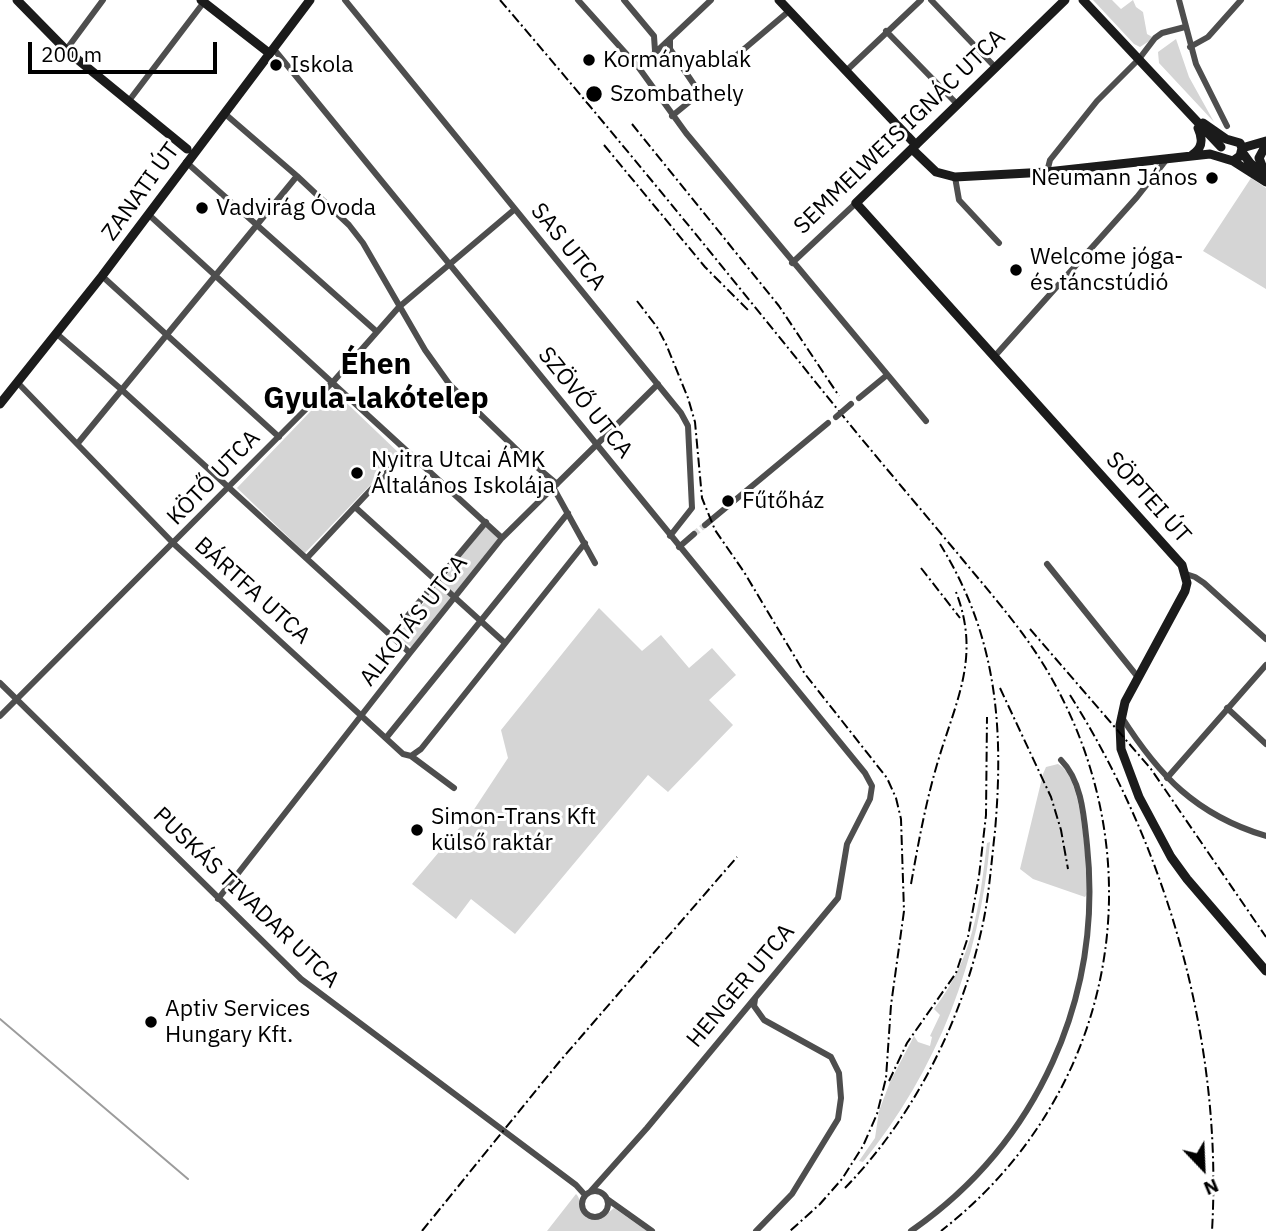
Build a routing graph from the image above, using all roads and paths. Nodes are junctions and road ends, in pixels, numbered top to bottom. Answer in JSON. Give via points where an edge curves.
{"nodes":[{"id":1,"x":17,"y":0,"type":"edge"},
{"id":2,"x":103,"y":0,"type":"edge"},
{"id":3,"x":310,"y":0,"type":"edge"},
{"id":4,"x":345,"y":0,"type":"edge"},
{"id":5,"x":578,"y":0,"type":"edge"},
{"id":6,"x":624,"y":0,"type":"edge"},
{"id":7,"x":711,"y":0,"type":"edge"},
{"id":8,"x":779,"y":0,"type":"edge"},
{"id":9,"x":921,"y":0,"type":"edge"},
{"id":10,"x":931,"y":0,"type":"edge"},
{"id":11,"x":1065,"y":0,"type":"edge"},
{"id":12,"x":1083,"y":0,"type":"edge"},
{"id":13,"x":1179,"y":0,"type":"edge"},
{"id":14,"x":1241,"y":0,"type":"edge"},
{"id":15,"x":203,"y":1,"type":"edge"},
{"id":16,"x":789,"y":11,"type":"junction"},
{"id":17,"x":1185,"y":27,"type":"junction"},
{"id":18,"x":886,"y":31,"type":"junction"},
{"id":19,"x":654,"y":36,"type":"junction"},
{"id":20,"x":670,"y":39,"type":"junction"},
{"id":21,"x":1190,"y":47,"type":"junction"},
{"id":22,"x":66,"y":50,"type":"junction"},
{"id":23,"x":271,"y":51,"type":"junction"},
{"id":24,"x":654,"y":53,"type":"junction"},
{"id":25,"x":737,"y":55,"type":"dead end"},
{"id":26,"x":1139,"y":59,"type":"junction"},
{"id":27,"x":639,"y":68,"type":"junction"},
{"id":28,"x":996,"y":68,"type":"junction"},
{"id":29,"x":846,"y":71,"type":"junction"},
{"id":30,"x":128,"y":102,"type":"junction"},
{"id":31,"x":957,"y":104,"type":"junction"},
{"id":32,"x":223,"y":113,"type":"junction"},
{"id":33,"x":1190,"y":115,"type":"junction"},
{"id":34,"x":672,"y":116,"type":"junction"},
{"id":35,"x":1227,"y":126,"type":"dead end"},
{"id":36,"x":1266,"y":143,"type":"edge"},
{"id":37,"x":1223,"y":145,"type":"junction"},
{"id":38,"x":914,"y":147,"type":"junction"},
{"id":39,"x":1242,"y":150,"type":"junction"},
{"id":40,"x":190,"y":152,"type":"junction"},
{"id":41,"x":1189,"y":156,"type":"junction"},
{"id":42,"x":1167,"y":159,"type":"junction"},
{"id":43,"x":1229,"y":160,"type":"junction"},
{"id":44,"x":186,"y":162,"type":"junction"},
{"id":45,"x":1047,"y":172,"type":"junction"},
{"id":46,"x":1266,"y":175,"type":"edge"},
{"id":47,"x":297,"y":176,"type":"junction"},
{"id":48,"x":955,"y":177,"type":"junction"},
{"id":49,"x":1266,"y":183,"type":"edge"},
{"id":50,"x":856,"y":204,"type":"junction"},
{"id":51,"x":515,"y":209,"type":"junction"},
{"id":52,"x":148,"y":214,"type":"junction"},
{"id":53,"x":258,"y":225,"type":"junction"},
{"id":54,"x":999,"y":243,"type":"dead end"},
{"id":55,"x":792,"y":262,"type":"junction"},
{"id":56,"x":449,"y":264,"type":"junction"},
{"id":57,"x":102,"y":276,"type":"junction"},
{"id":58,"x":216,"y":276,"type":"junction"},
{"id":59,"x":399,"y":307,"type":"junction"},
{"id":60,"x":376,"y":331,"type":"junction"},
{"id":61,"x":57,"y":334,"type":"junction"},
{"id":62,"x":167,"y":335,"type":"junction"},
{"id":63,"x":995,"y":357,"type":"junction"},
{"id":64,"x":887,"y":375,"type":"junction"},
{"id":65,"x":17,"y":382,"type":"junction"},
{"id":66,"x":332,"y":383,"type":"junction"},
{"id":67,"x":659,"y":384,"type":"junction"},
{"id":68,"x":122,"y":390,"type":"junction"},
{"id":69,"x":859,"y":398,"type":"dead end"},
{"id":70,"x":0,"y":404,"type":"edge"},
{"id":71,"x":851,"y":404,"type":"dead end"},
{"id":72,"x":836,"y":417,"type":"dead end"},
{"id":73,"x":926,"y":421,"type":"dead end"},
{"id":74,"x":828,"y":423,"type":"dead end"},
{"id":75,"x":279,"y":437,"type":"junction"},
{"id":76,"x":78,"y":443,"type":"junction"},
{"id":77,"x":598,"y":446,"type":"junction"},
{"id":78,"x":407,"y":451,"type":"junction"},
{"id":79,"x":555,"y":486,"type":"junction"},
{"id":80,"x":230,"y":487,"type":"junction"},
{"id":81,"x":355,"y":507,"type":"junction"},
{"id":82,"x":568,"y":513,"type":"junction"},
{"id":83,"x":485,"y":522,"type":"junction"},
{"id":84,"x":705,"y":525,"type":"tunnel mouth"},
{"id":85,"x":694,"y":534,"type":"tunnel mouth"},
{"id":86,"x":670,"y":536,"type":"junction"},
{"id":87,"x":502,"y":538,"type":"junction"},
{"id":88,"x":584,"y":543,"type":"junction"},
{"id":89,"x":174,"y":544,"type":"junction"},
{"id":90,"x":679,"y":547,"type":"junction"},
{"id":91,"x":307,"y":558,"type":"junction"},
{"id":92,"x":595,"y":563,"type":"dead end"},
{"id":93,"x":1047,"y":565,"type":"dead end"},
{"id":94,"x":1186,"y":574,"type":"junction"},
{"id":95,"x":438,"y":581,"type":"junction"},
{"id":96,"x":455,"y":597,"type":"junction"},
{"id":97,"x":481,"y":621,"type":"junction"},
{"id":98,"x":390,"y":637,"type":"junction"},
{"id":99,"x":1266,"y":639,"type":"edge"},
{"id":100,"x":505,"y":643,"type":"junction"},
{"id":101,"x":410,"y":653,"type":"junction"},
{"id":102,"x":1266,"y":665,"type":"edge"},
{"id":103,"x":1137,"y":676,"type":"junction"},
{"id":104,"x":0,"y":683,"type":"edge"},
{"id":105,"x":17,"y":699,"type":"junction"},
{"id":106,"x":1227,"y":708,"type":"junction"},
{"id":107,"x":363,"y":715,"type":"junction"},
{"id":108,"x":0,"y":716,"type":"edge"},
{"id":109,"x":1121,"y":716,"type":"junction"},
{"id":110,"x":386,"y":738,"type":"junction"},
{"id":111,"x":1266,"y":744,"type":"edge"},
{"id":112,"x":411,"y":756,"type":"junction"},
{"id":113,"x":1061,"y":760,"type":"dead end"},
{"id":114,"x":1167,"y":778,"type":"junction"},
{"id":115,"x":870,"y":780,"type":"joint"},
{"id":116,"x":454,"y":788,"type":"dead end"},
{"id":117,"x":1266,"y":836,"type":"edge"},
{"id":118,"x":218,"y":899,"type":"junction"},
{"id":119,"x":1266,"y":971,"type":"edge"},
{"id":120,"x":755,"y":997,"type":"junction"},
{"id":121,"x":587,"y":1193,"type":"junction"},
{"id":122,"x":607,"y":1199,"type":"junction"},
{"id":123,"x":652,"y":1231,"type":"edge"},
{"id":124,"x":756,"y":1231,"type":"edge"},
{"id":125,"x":911,"y":1231,"type":"edge"}],
"edges":[{"from":1,"to":22,"type":"street"},
{"from":2,"to":22,"type":"street"},
{"from":3,"to":23,"type":"street","name":"ZANATI ÚT"},
{"from":4,"to":51,"type":"street","name":"SAS UTCA"},
{"from":5,"to":27,"type":"street"},
{"from":6,"to":19,"type":"street"},
{"from":7,"to":20,"type":"street"},
{"from":8,"to":16,"type":"street"},
{"from":9,"to":18,"type":"street"},
{"from":10,"to":28,"type":"street"},
{"from":11,"to":28,"type":"street","name":"SEMMELWEIS IGNÁC UTCA"},
{"from":12,"to":26,"type":"street"},
{"from":13,"to":17,"type":"street"},
{"from":14,"to":21,"type":"street","via":[[1208,37]]},
{"from":15,"to":23,"type":"street"},
{"from":15,"to":30,"type":"street"},
{"from":16,"to":25,"type":"street"},
{"from":16,"to":29,"type":"street"},
{"from":17,"to":21,"type":"street"},
{"from":17,"to":26,"type":"street","via":[[1155,38]]},
{"from":18,"to":29,"type":"street"},
{"from":18,"to":31,"type":"street"},
{"from":19,"to":20,"type":"street"},
{"from":19,"to":24,"type":"street"},
{"from":20,"to":24,"type":"street"},
{"from":20,"to":34,"type":"street","via":[[671,52],[697,89],[694,98]]},
{"from":21,"to":35,"type":"street"},
{"from":22,"to":30,"type":"street"},
{"from":23,"to":32,"type":"street","name":"ZANATI ÚT"},
{"from":23,"to":56,"type":"street","name":"SZÖVŐ UTCA"},
{"from":24,"to":27,"type":"street"},
{"from":26,"to":33,"type":"street"},
{"from":26,"to":45,"type":"street","via":[[1097,101],[1050,160]]},
{"from":27,"to":34,"type":"street"},
{"from":28,"to":31,"type":"street","name":"SEMMELWEIS IGNÁC UTCA"},
{"from":29,"to":38,"type":"street"},
{"from":30,"to":40,"type":"street"},
{"from":31,"to":38,"type":"street","name":"SEMMELWEIS IGNÁC UTCA"},
{"from":32,"to":40,"type":"street","name":"ZANATI ÚT"},
{"from":32,"to":47,"type":"street"},
{"from":33,"to":37,"type":"street"},
{"from":33,"to":41,"type":"street","via":[[1202,142]]},
{"from":34,"to":55,"type":"street"},
{"from":36,"to":39,"type":"street"},
{"from":36,"to":46,"type":"street","via":[[1259,158]]},
{"from":37,"to":39,"type":"street","via":[[1236,141]]},
{"from":37,"to":41,"type":"street"},
{"from":37,"to":43,"type":"street"},
{"from":38,"to":48,"type":"street","via":[[936,172]]},
{"from":38,"to":50,"type":"street","name":"SEMMELWEIS IGNÁC UTCA"},
{"from":39,"to":43,"type":"street","via":[[1238,159]]},
{"from":39,"to":46,"type":"street"},
{"from":40,"to":44,"type":"street","name":"ZANATI ÚT"},
{"from":41,"to":42,"type":"street"},
{"from":41,"to":43,"type":"street","via":[[1210,154]]},
{"from":42,"to":45,"type":"street"},
{"from":42,"to":63,"type":"street"},
{"from":43,"to":49,"type":"street"},
{"from":44,"to":52,"type":"street","name":"ZANATI ÚT"},
{"from":44,"to":53,"type":"street"},
{"from":45,"to":48,"type":"street"},
{"from":47,"to":53,"type":"street"},
{"from":47,"to":59,"type":"street","via":[[355,233]]},
{"from":48,"to":54,"type":"street","via":[[959,200]]},
{"from":50,"to":55,"type":"street","name":"SEMMELWEIS IGNÁC UTCA"},
{"from":50,"to":63,"type":"street","name":"SÖPTEI ÚT"},
{"from":51,"to":56,"type":"street","name":"KÖTŐ UTCA"},
{"from":51,"to":67,"type":"street","name":"SAS UTCA"},
{"from":52,"to":57,"type":"street","name":"ZANATI ÚT"},
{"from":52,"to":58,"type":"street"},
{"from":53,"to":58,"type":"street"},
{"from":53,"to":60,"type":"street"},
{"from":55,"to":64,"type":"street"},
{"from":56,"to":59,"type":"street","name":"KÖTŐ UTCA"},
{"from":56,"to":77,"type":"street","name":"SZÖVŐ UTCA"},
{"from":57,"to":61,"type":"street","name":"ZANATI ÚT"},
{"from":57,"to":62,"type":"street"},
{"from":58,"to":62,"type":"street"},
{"from":58,"to":66,"type":"street"},
{"from":59,"to":60,"type":"street","name":"KÖTŐ UTCA"},
{"from":59,"to":79,"type":"street","via":[[450,385]]},
{"from":60,"to":66,"type":"street","name":"KÖTŐ UTCA"},
{"from":61,"to":65,"type":"street","name":"ZANATI ÚT"},
{"from":61,"to":68,"type":"street"},
{"from":62,"to":68,"type":"street"},
{"from":62,"to":75,"type":"street"},
{"from":63,"to":94,"type":"street","name":"SÖPTEI ÚT"},
{"from":64,"to":69,"type":"street"},
{"from":64,"to":73,"type":"street"},
{"from":65,"to":70,"type":"street","name":"ZANATI ÚT"},
{"from":65,"to":76,"type":"street","name":"BÁRTFA UTCA"},
{"from":66,"to":75,"type":"street","name":"KÖTŐ UTCA"},
{"from":66,"to":78,"type":"street"},
{"from":67,"to":77,"type":"street","name":"ALKOTÁS UTCA"},
{"from":67,"to":86,"type":"street","name":"SAS UTCA","via":[[681,413],[688,433],[692,508]]},
{"from":68,"to":76,"type":"street"},
{"from":68,"to":80,"type":"street"},
{"from":71,"to":72,"type":"street","bridge":true},
{"from":74,"to":84,"type":"street"},
{"from":75,"to":80,"type":"street","name":"KÖTŐ UTCA"},
{"from":76,"to":89,"type":"street","name":"BÁRTFA UTCA"},
{"from":77,"to":79,"type":"street","name":"ALKOTÁS UTCA"},
{"from":77,"to":86,"type":"street","name":"SZÖVŐ UTCA"},
{"from":78,"to":81,"type":"street"},
{"from":78,"to":83,"type":"street"},
{"from":79,"to":82,"type":"street"},
{"from":79,"to":87,"type":"street","name":"ALKOTÁS UTCA"},
{"from":80,"to":89,"type":"street","name":"KÖTŐ UTCA"},
{"from":80,"to":91,"type":"street"},
{"from":81,"to":91,"type":"street"},
{"from":81,"to":95,"type":"street"},
{"from":82,"to":88,"type":"street"},
{"from":82,"to":97,"type":"street"},
{"from":83,"to":87,"type":"street"},
{"from":83,"to":95,"type":"street","name":"ALKOTÁS UTCA"},
{"from":85,"to":90,"type":"street"},
{"from":86,"to":90,"type":"street","name":"SZÖVŐ UTCA"},
{"from":87,"to":96,"type":"street","name":"ALKOTÁS UTCA"},
{"from":88,"to":92,"type":"street"},
{"from":88,"to":100,"type":"street"},
{"from":89,"to":105,"type":"street","name":"KÖTŐ UTCA"},
{"from":89,"to":107,"type":"street","name":"BÁRTFA UTCA"},
{"from":90,"to":115,"type":"street","name":"SZÖVŐ UTCA"},
{"from":91,"to":98,"type":"street"},
{"from":93,"to":103,"type":"street"},
{"from":94,"to":99,"type":"street","via":[[1204,583]]},
{"from":94,"to":103,"type":"street","name":"SÖPTEI ÚT","via":[[1182,597]]},
{"from":95,"to":96,"type":"street"},
{"from":95,"to":98,"type":"street","name":"ALKOTÁS UTCA"},
{"from":96,"to":97,"type":"street"},
{"from":96,"to":101,"type":"street","name":"ALKOTÁS UTCA"},
{"from":97,"to":100,"type":"street"},
{"from":97,"to":110,"type":"street"},
{"from":98,"to":101,"type":"street"},
{"from":100,"to":112,"type":"street"},
{"from":101,"to":107,"type":"street","name":"ALKOTÁS UTCA"},
{"from":102,"to":106,"type":"street"},
{"from":103,"to":109,"type":"street","name":"SÖPTEI ÚT"},
{"from":104,"to":105,"type":"street","name":"PUSKÁS TIVADAR UTCA"},
{"from":105,"to":108,"type":"street","name":"KÖTŐ UTCA"},
{"from":105,"to":118,"type":"street","name":"PUSKÁS TIVADAR UTCA"},
{"from":106,"to":111,"type":"street"},
{"from":106,"to":114,"type":"street"},
{"from":107,"to":110,"type":"street","name":"BÁRTFA UTCA"},
{"from":107,"to":118,"type":"street","name":"ALKOTÁS UTCA"},
{"from":109,"to":114,"type":"street"},
{"from":109,"to":119,"type":"street","name":"SÖPTEI ÚT","via":[[1124,760],[1162,843]]},
{"from":110,"to":112,"type":"street","name":"BÁRTFA UTCA"},
{"from":112,"to":116,"type":"street","name":"BÁRTFA UTCA"},
{"from":113,"to":125,"type":"street","via":[[1071,772],[1079,796],[1090,880],[1083,974],[1068,1024],[1047,1073],[1011,1136],[956,1196]]},
{"from":114,"to":117,"type":"street","via":[[1213,813]]},
{"from":115,"to":120,"type":"street","name":"HENGER UTCA","via":[[870,799],[847,844],[838,898]]},
{"from":118,"to":121,"type":"street","name":"PUSKÁS TIVADAR UTCA","via":[[321,996]]},
{"from":120,"to":121,"type":"street","name":"HENGER UTCA"},
{"from":120,"to":124,"type":"street","via":[[754,1006],[764,1020],[831,1057],[839,1073],[841,1098],[838,1119],[792,1194]]},
{"from":121,"to":122,"type":"street","name":"PUSKÁS TIVADAR UTCA","via":[[598,1192]]},
{"from":121,"to":122,"type":"street","name":"PUSKÁS TIVADAR UTCA","via":[[582,1206],[591,1217],[605,1213]]},
{"from":122,"to":123,"type":"street","name":"PUSKÁS TIVADAR UTCA"}]}
